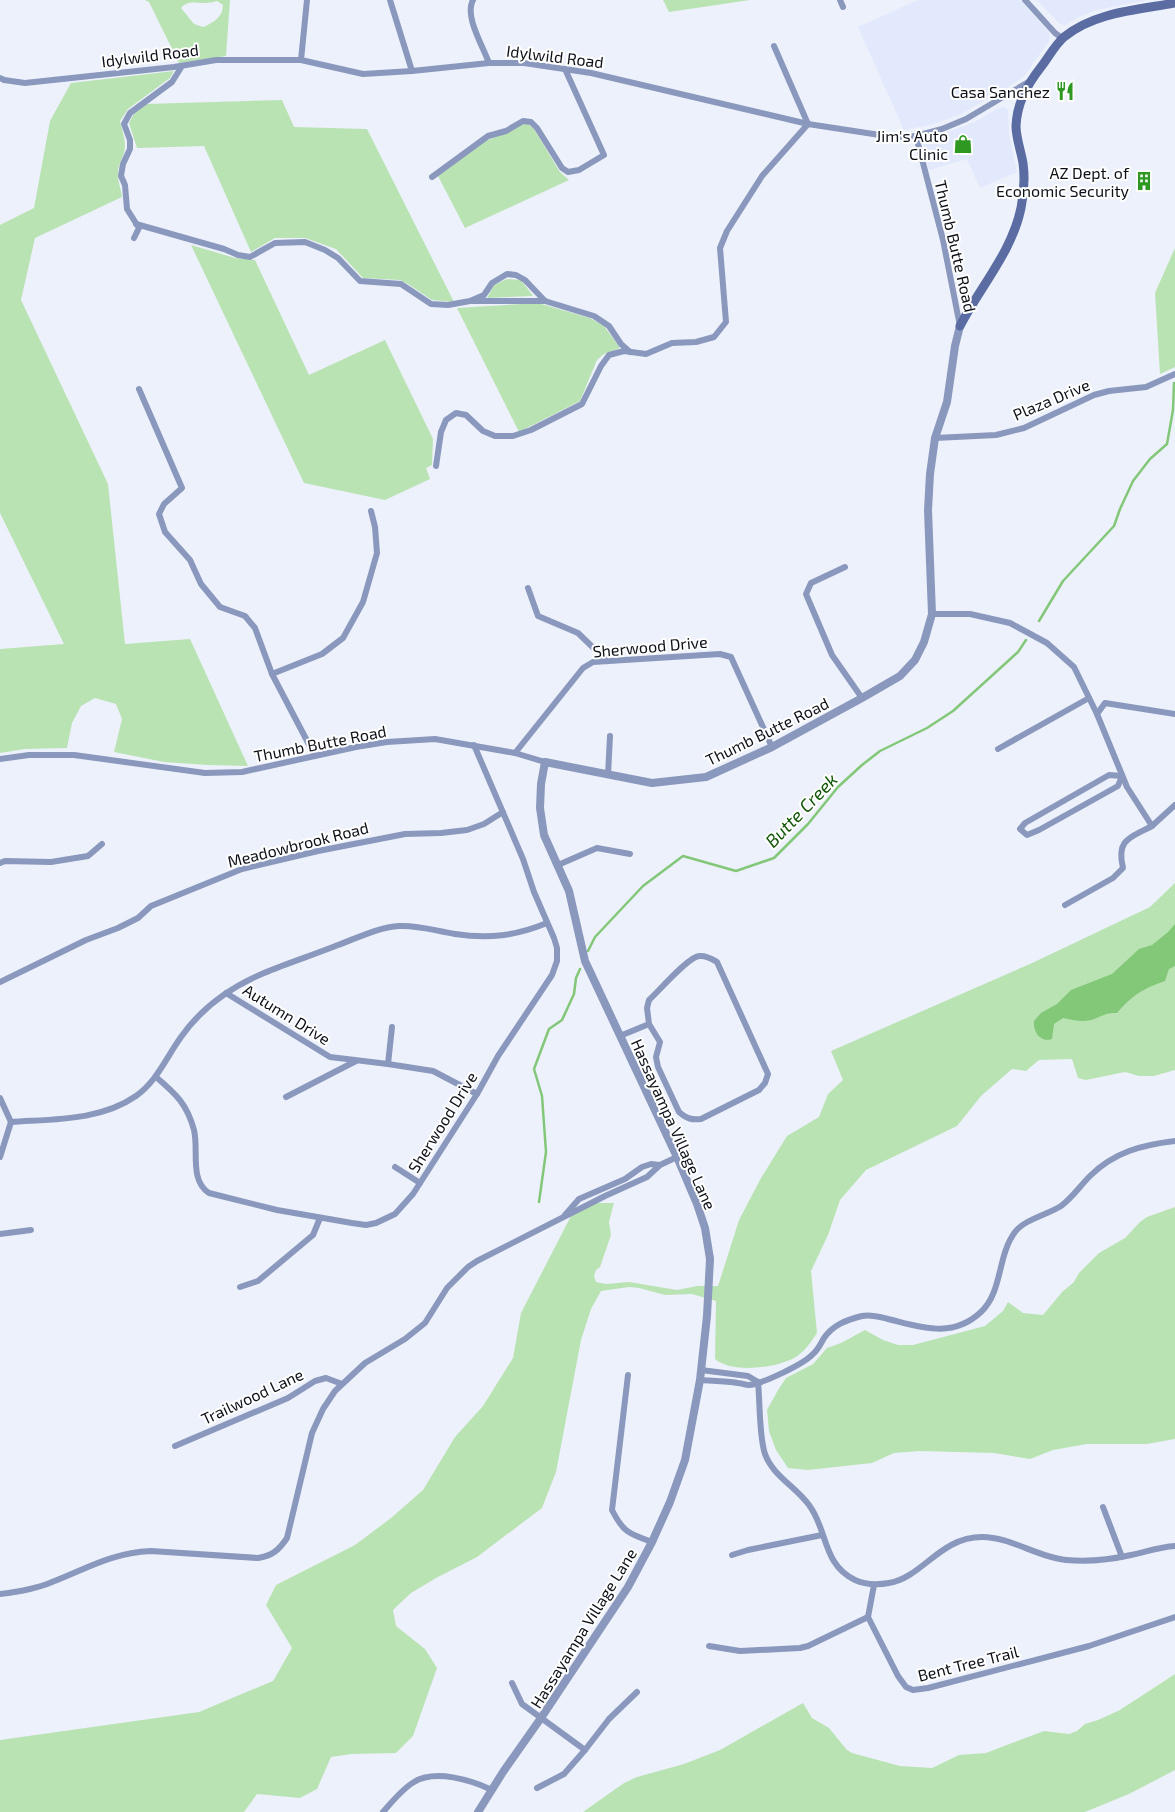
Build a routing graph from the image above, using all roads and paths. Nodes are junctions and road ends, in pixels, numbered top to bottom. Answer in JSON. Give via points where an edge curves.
{"nodes":[{"id":1,"x":306,"y":0,"type":"edge"},
{"id":2,"x":390,"y":0,"type":"edge"},
{"id":3,"x":473,"y":0,"type":"edge"},
{"id":4,"x":1025,"y":0,"type":"edge"},
{"id":5,"x":1175,"y":3,"type":"edge"},
{"id":6,"x":1062,"y":38,"type":"junction"},
{"id":7,"x":774,"y":46,"type":"dead end"},
{"id":8,"x":301,"y":60,"type":"junction"},
{"id":9,"x":489,"y":62,"type":"junction"},
{"id":10,"x":182,"y":66,"type":"junction"},
{"id":11,"x":566,"y":69,"type":"junction"},
{"id":12,"x":412,"y":71,"type":"junction"},
{"id":13,"x":0,"y":78,"type":"edge"},
{"id":14,"x":1030,"y":81,"type":"junction"},
{"id":15,"x":808,"y":124,"type":"junction"},
{"id":16,"x":916,"y":136,"type":"junction"},
{"id":17,"x":432,"y":177,"type":"dead end"},
{"id":18,"x":136,"y":224,"type":"junction"},
{"id":19,"x":134,"y":238,"type":"dead end"},
{"id":20,"x":545,"y":301,"type":"junction"},
{"id":21,"x":470,"y":302,"type":"junction"},
{"id":22,"x":960,"y":326,"type":"junction"},
{"id":23,"x":630,"y":352,"type":"junction"},
{"id":24,"x":1175,"y":374,"type":"edge"},
{"id":25,"x":139,"y":388,"type":"dead end"},
{"id":26,"x":936,"y":438,"type":"junction"},
{"id":27,"x":436,"y":466,"type":"dead end"},
{"id":28,"x":371,"y":510,"type":"dead end"},
{"id":29,"x":845,"y":567,"type":"dead end"},
{"id":30,"x":528,"y":588,"type":"dead end"},
{"id":31,"x":932,"y":614,"type":"junction"},
{"id":32,"x":607,"y":661,"type":"junction"},
{"id":33,"x":272,"y":674,"type":"junction"},
{"id":34,"x":862,"y":698,"type":"junction"},
{"id":35,"x":1088,"y":698,"type":"junction"},
{"id":36,"x":1097,"y":714,"type":"junction"},
{"id":37,"x":1175,"y":714,"type":"edge"},
{"id":38,"x":610,"y":736,"type":"dead end"},
{"id":39,"x":474,"y":745,"type":"junction"},
{"id":40,"x":772,"y":747,"type":"junction"},
{"id":41,"x":998,"y":750,"type":"dead end"},
{"id":42,"x":515,"y":753,"type":"junction"},
{"id":43,"x":315,"y":756,"type":"junction"},
{"id":44,"x":0,"y":759,"type":"edge"},
{"id":45,"x":545,"y":762,"type":"junction"},
{"id":46,"x":608,"y":776,"type":"junction"},
{"id":47,"x":1122,"y":776,"type":"junction"},
{"id":48,"x":1175,"y":806,"type":"edge"},
{"id":49,"x":503,"y":812,"type":"junction"},
{"id":50,"x":1152,"y":826,"type":"junction"},
{"id":51,"x":102,"y":844,"type":"dead end"},
{"id":52,"x":630,"y":854,"type":"dead end"},
{"id":53,"x":0,"y":863,"type":"edge"},
{"id":54,"x":558,"y":865,"type":"junction"},
{"id":55,"x":1065,"y":905,"type":"dead end"},
{"id":56,"x":547,"y":922,"type":"junction"},
{"id":57,"x":0,"y":982,"type":"edge"},
{"id":58,"x":226,"y":993,"type":"junction"},
{"id":59,"x":649,"y":1024,"type":"junction"},
{"id":60,"x":392,"y":1027,"type":"dead end"},
{"id":61,"x":620,"y":1036,"type":"junction"},
{"id":62,"x":356,"y":1061,"type":"junction"},
{"id":63,"x":388,"y":1064,"type":"junction"},
{"id":64,"x":156,"y":1078,"type":"junction"},
{"id":65,"x":477,"y":1094,"type":"junction"},
{"id":66,"x":0,"y":1098,"type":"edge"},
{"id":67,"x":286,"y":1098,"type":"dead end"},
{"id":68,"x":12,"y":1122,"type":"junction"},
{"id":69,"x":1175,"y":1141,"type":"edge"},
{"id":70,"x":0,"y":1157,"type":"edge"},
{"id":71,"x":677,"y":1157,"type":"junction"},
{"id":72,"x":660,"y":1165,"type":"junction"},
{"id":73,"x":395,"y":1167,"type":"dead end"},
{"id":74,"x":420,"y":1183,"type":"junction"},
{"id":75,"x":612,"y":1184,"type":"junction"},
{"id":76,"x":616,"y":1191,"type":"junction"},
{"id":77,"x":320,"y":1218,"type":"junction"},
{"id":78,"x":562,"y":1218,"type":"junction"},
{"id":79,"x":31,"y":1230,"type":"dead end"},
{"id":80,"x":0,"y":1234,"type":"edge"},
{"id":81,"x":240,"y":1287,"type":"dead end"},
{"id":82,"x":701,"y":1370,"type":"junction"},
{"id":83,"x":740,"y":1374,"type":"junction"},
{"id":84,"x":628,"y":1375,"type":"dead end"},
{"id":85,"x":700,"y":1380,"type":"junction"},
{"id":86,"x":758,"y":1382,"type":"junction"},
{"id":87,"x":739,"y":1383,"type":"junction"},
{"id":88,"x":342,"y":1384,"type":"junction"},
{"id":89,"x":175,"y":1446,"type":"dead end"},
{"id":90,"x":1104,"y":1507,"type":"dead end"},
{"id":91,"x":822,"y":1535,"type":"junction"},
{"id":92,"x":652,"y":1542,"type":"junction"},
{"id":93,"x":1175,"y":1546,"type":"edge"},
{"id":94,"x":732,"y":1555,"type":"dead end"},
{"id":95,"x":1122,"y":1557,"type":"junction"},
{"id":96,"x":874,"y":1585,"type":"junction"},
{"id":97,"x":0,"y":1594,"type":"edge"},
{"id":98,"x":868,"y":1617,"type":"junction"},
{"id":99,"x":1175,"y":1617,"type":"edge"},
{"id":100,"x":709,"y":1646,"type":"dead end"},
{"id":101,"x":512,"y":1683,"type":"dead end"},
{"id":102,"x":637,"y":1692,"type":"dead end"},
{"id":103,"x":541,"y":1718,"type":"junction"},
{"id":104,"x":585,"y":1750,"type":"junction"},
{"id":105,"x":537,"y":1788,"type":"dead end"},
{"id":106,"x":492,"y":1790,"type":"junction"},
{"id":107,"x":383,"y":1812,"type":"edge"},
{"id":108,"x":478,"y":1812,"type":"edge"}],
"edges":[{"from":1,"to":8,"type":"street"},
{"from":2,"to":12,"type":"street"},
{"from":3,"to":9,"type":"street","via":[[469,10]]},
{"from":4,"to":6,"type":"street"},
{"from":5,"to":6,"type":"main road","via":[[1102,17],[1083,24]]},
{"from":6,"to":14,"type":"main road"},
{"from":7,"to":15,"type":"street"},
{"from":8,"to":10,"type":"street","name":"Idylwild Road","via":[[216,60]]},
{"from":8,"to":12,"type":"street","name":"Idylwild Road","via":[[363,74]]},
{"from":9,"to":11,"type":"street","name":"Idylwild Road"},
{"from":9,"to":12,"type":"street","name":"Idylwild Road"},
{"from":10,"to":13,"type":"street","name":"Idylwild Road","via":[[25,83]]},
{"from":10,"to":18,"type":"street","via":[[172,82],[130,113],[124,124],[130,149],[121,176],[127,209]]},
{"from":11,"to":15,"type":"street","name":"Idylwild Road"},
{"from":11,"to":17,"type":"street","via":[[604,155],[579,170],[568,172],[562,168],[537,128],[531,122],[523,121],[488,136]]},
{"from":14,"to":16,"type":"street","name":"Idylwild Road","via":[[966,119]]},
{"from":14,"to":22,"type":"main road","via":[[1018,105],[1016,127],[1024,180],[1020,210],[996,266]]},
{"from":15,"to":16,"type":"street","name":"Idylwild Road","via":[[893,137]]},
{"from":15,"to":23,"type":"street","via":[[762,176],[727,230],[720,248],[726,322],[714,337],[705,340],[672,343],[646,354]]},
{"from":16,"to":22,"type":"street","name":"Thumb Butte Road","via":[[943,240]]},
{"from":18,"to":19,"type":"street","via":[[139,228]]},
{"from":18,"to":21,"type":"street","via":[[250,257],[275,243],[305,242],[338,258],[360,281],[400,284],[431,304]]},
{"from":20,"to":21,"type":"street"},
{"from":20,"to":21,"type":"street","via":[[525,280],[507,274],[492,283],[484,295]]},
{"from":20,"to":23,"type":"street","via":[[594,316],[609,326]]},
{"from":22,"to":26,"type":"street","name":"Thumb Butte Road","via":[[947,402]]},
{"from":23,"to":27,"type":"street","via":[[609,355],[600,366],[582,404],[531,430],[513,436],[495,436],[466,415],[456,413],[446,420],[441,432]]},
{"from":24,"to":26,"type":"street","name":"Plaza Drive","via":[[1146,387],[1094,395],[1024,428],[996,435]]},
{"from":25,"to":33,"type":"street","via":[[182,488],[164,504],[159,514],[165,532],[190,560],[201,584],[220,607],[245,616],[255,628]]},
{"from":26,"to":31,"type":"street","name":"Thumb Butte Road","via":[[928,510]]},
{"from":28,"to":33,"type":"street","via":[[377,553],[363,602],[343,638],[322,654]]},
{"from":29,"to":34,"type":"street","via":[[811,583],[806,594],[832,655]]},
{"from":30,"to":32,"type":"street","via":[[538,616],[578,633]]},
{"from":31,"to":34,"type":"street","name":"Thumb Butte Road","via":[[915,660],[900,676]]},
{"from":31,"to":35,"type":"street","via":[[970,614],[1010,623],[1047,643],[1074,667]]},
{"from":32,"to":40,"type":"street","name":"Sherwood Drive","via":[[720,654],[731,657]]},
{"from":32,"to":42,"type":"street","name":"Sherwood Drive","via":[[593,662],[583,668]]},
{"from":33,"to":43,"type":"street"},
{"from":34,"to":40,"type":"street","name":"Thumb Butte Road"},
{"from":35,"to":36,"type":"street"},
{"from":35,"to":41,"type":"street"},
{"from":36,"to":37,"type":"street","via":[[1105,704]]},
{"from":36,"to":47,"type":"street"},
{"from":38,"to":46,"type":"street"},
{"from":39,"to":42,"type":"street","name":"Thumb Butte Road"},
{"from":39,"to":43,"type":"street","name":"Thumb Butte Road","via":[[435,739],[416,740]]},
{"from":39,"to":49,"type":"street","name":"Sherwood Drive"},
{"from":40,"to":46,"type":"street","name":"Thumb Butte Road","via":[[706,777],[652,783]]},
{"from":42,"to":45,"type":"street","name":"Thumb Butte Road"},
{"from":43,"to":44,"type":"street","name":"Thumb Butte Road","via":[[242,772],[205,773],[74,755]]},
{"from":45,"to":46,"type":"street","name":"Thumb Butte Road"},
{"from":45,"to":54,"type":"street","name":"Hassayampa Village Lane","via":[[540,808],[544,835]]},
{"from":47,"to":47,"type":"street","via":[[1109,775],[1025,823],[1020,829],[1027,835],[1040,830],[1118,786]]},
{"from":47,"to":50,"type":"street"},
{"from":48,"to":50,"type":"street"},
{"from":49,"to":56,"type":"street","name":"Sherwood Drive"},
{"from":49,"to":57,"type":"street","name":"Meadowbrook Road","via":[[467,830],[405,834],[242,869],[151,906],[138,918]]},
{"from":50,"to":55,"type":"street","via":[[1125,841],[1120,854],[1123,868],[1113,878]]},
{"from":51,"to":53,"type":"street","via":[[88,856],[51,862]]},
{"from":52,"to":54,"type":"street","via":[[596,848]]},
{"from":54,"to":61,"type":"street","name":"Hassayampa Village Lane","via":[[569,891],[585,961]]},
{"from":56,"to":58,"type":"street","via":[[508,936],[484,937],[398,926],[370,933],[263,974]]},
{"from":56,"to":65,"type":"street","name":"Sherwood Drive","via":[[557,948],[552,976],[498,1056]]},
{"from":58,"to":62,"type":"street","name":"Autumn Drive","via":[[330,1057]]},
{"from":58,"to":64,"type":"street","via":[[182,1036]]},
{"from":59,"to":59,"type":"street","via":[[660,1042],[656,1057],[658,1067],[685,1118],[701,1118],[759,1090],[765,1083],[768,1074],[717,962],[710,957],[690,959],[649,1000]]},
{"from":59,"to":61,"type":"street"},
{"from":60,"to":63,"type":"street"},
{"from":61,"to":71,"type":"street","name":"Hassayampa Village Lane"},
{"from":62,"to":63,"type":"street","name":"Autumn Drive"},
{"from":62,"to":67,"type":"street"},
{"from":63,"to":65,"type":"street","name":"Autumn Drive","via":[[433,1072]]},
{"from":64,"to":68,"type":"street","via":[[136,1097],[99,1113]]},
{"from":64,"to":77,"type":"street","name":"Sherwood Drive","via":[[177,1096],[186,1109],[195,1132],[197,1177],[203,1190]]},
{"from":65,"to":74,"type":"street","name":"Sherwood Drive"},
{"from":66,"to":68,"type":"street"},
{"from":68,"to":70,"type":"street"},
{"from":69,"to":86,"type":"street","via":[[1136,1148],[1118,1155],[1101,1165],[1062,1205],[1016,1231],[991,1300],[966,1322],[934,1329],[864,1316],[836,1325],[814,1353],[799,1364]]},
{"from":71,"to":72,"type":"street"},
{"from":71,"to":82,"type":"street","name":"Hassayampa Village Lane","via":[[705,1228],[710,1258]]},
{"from":72,"to":75,"type":"street","via":[[642,1167]]},
{"from":72,"to":76,"type":"street","via":[[647,1177]]},
{"from":73,"to":74,"type":"street"},
{"from":74,"to":77,"type":"street","name":"Sherwood Drive","via":[[395,1214],[376,1223],[359,1224]]},
{"from":75,"to":76,"type":"street"},
{"from":75,"to":78,"type":"street","via":[[579,1199]]},
{"from":76,"to":78,"type":"street"},
{"from":77,"to":81,"type":"street","via":[[313,1235],[258,1281]]},
{"from":78,"to":88,"type":"street","via":[[468,1267],[447,1288],[425,1323],[365,1363]]},
{"from":79,"to":80,"type":"street"},
{"from":82,"to":83,"type":"street"},
{"from":82,"to":85,"type":"street","name":"Hassayampa Village Lane"},
{"from":83,"to":86,"type":"street"},
{"from":83,"to":87,"type":"street"},
{"from":84,"to":92,"type":"street","via":[[612,1510],[620,1526],[634,1536]]},
{"from":85,"to":87,"type":"street"},
{"from":85,"to":92,"type":"street","name":"Hassayampa Village Lane","via":[[684,1460]]},
{"from":86,"to":87,"type":"street"},
{"from":86,"to":91,"type":"street","via":[[764,1452],[771,1467],[810,1506]]},
{"from":88,"to":89,"type":"street","name":"Trailwood Lane","via":[[326,1378],[315,1381],[288,1398]]},
{"from":88,"to":97,"type":"street","via":[[323,1409],[312,1433],[287,1538],[280,1549],[269,1556],[136,1552],[92,1564],[51,1583]]},
{"from":90,"to":95,"type":"street"},
{"from":91,"to":94,"type":"street"},
{"from":91,"to":96,"type":"street","via":[[837,1567],[854,1579]]},
{"from":92,"to":103,"type":"street","name":"Hassayampa Village Lane","via":[[628,1587]]},
{"from":93,"to":95,"type":"street"},
{"from":95,"to":96,"type":"street","via":[[1064,1560],[995,1539],[965,1539],[949,1546],[900,1580]]},
{"from":96,"to":98,"type":"street"},
{"from":98,"to":99,"type":"street","name":"Bent Tree Trail","via":[[898,1676],[906,1687],[914,1690],[1089,1646]]},
{"from":98,"to":100,"type":"street","via":[[800,1648],[740,1651]]},
{"from":101,"to":103,"type":"street","via":[[522,1704]]},
{"from":102,"to":104,"type":"street"},
{"from":103,"to":104,"type":"street"},
{"from":103,"to":106,"type":"street","name":"Hassayampa Village Lane"},
{"from":104,"to":105,"type":"street","via":[[564,1774]]},
{"from":106,"to":107,"type":"street","via":[[456,1778],[429,1777],[414,1782]]},
{"from":106,"to":108,"type":"street","name":"Hassayampa Village Lane"}]}
